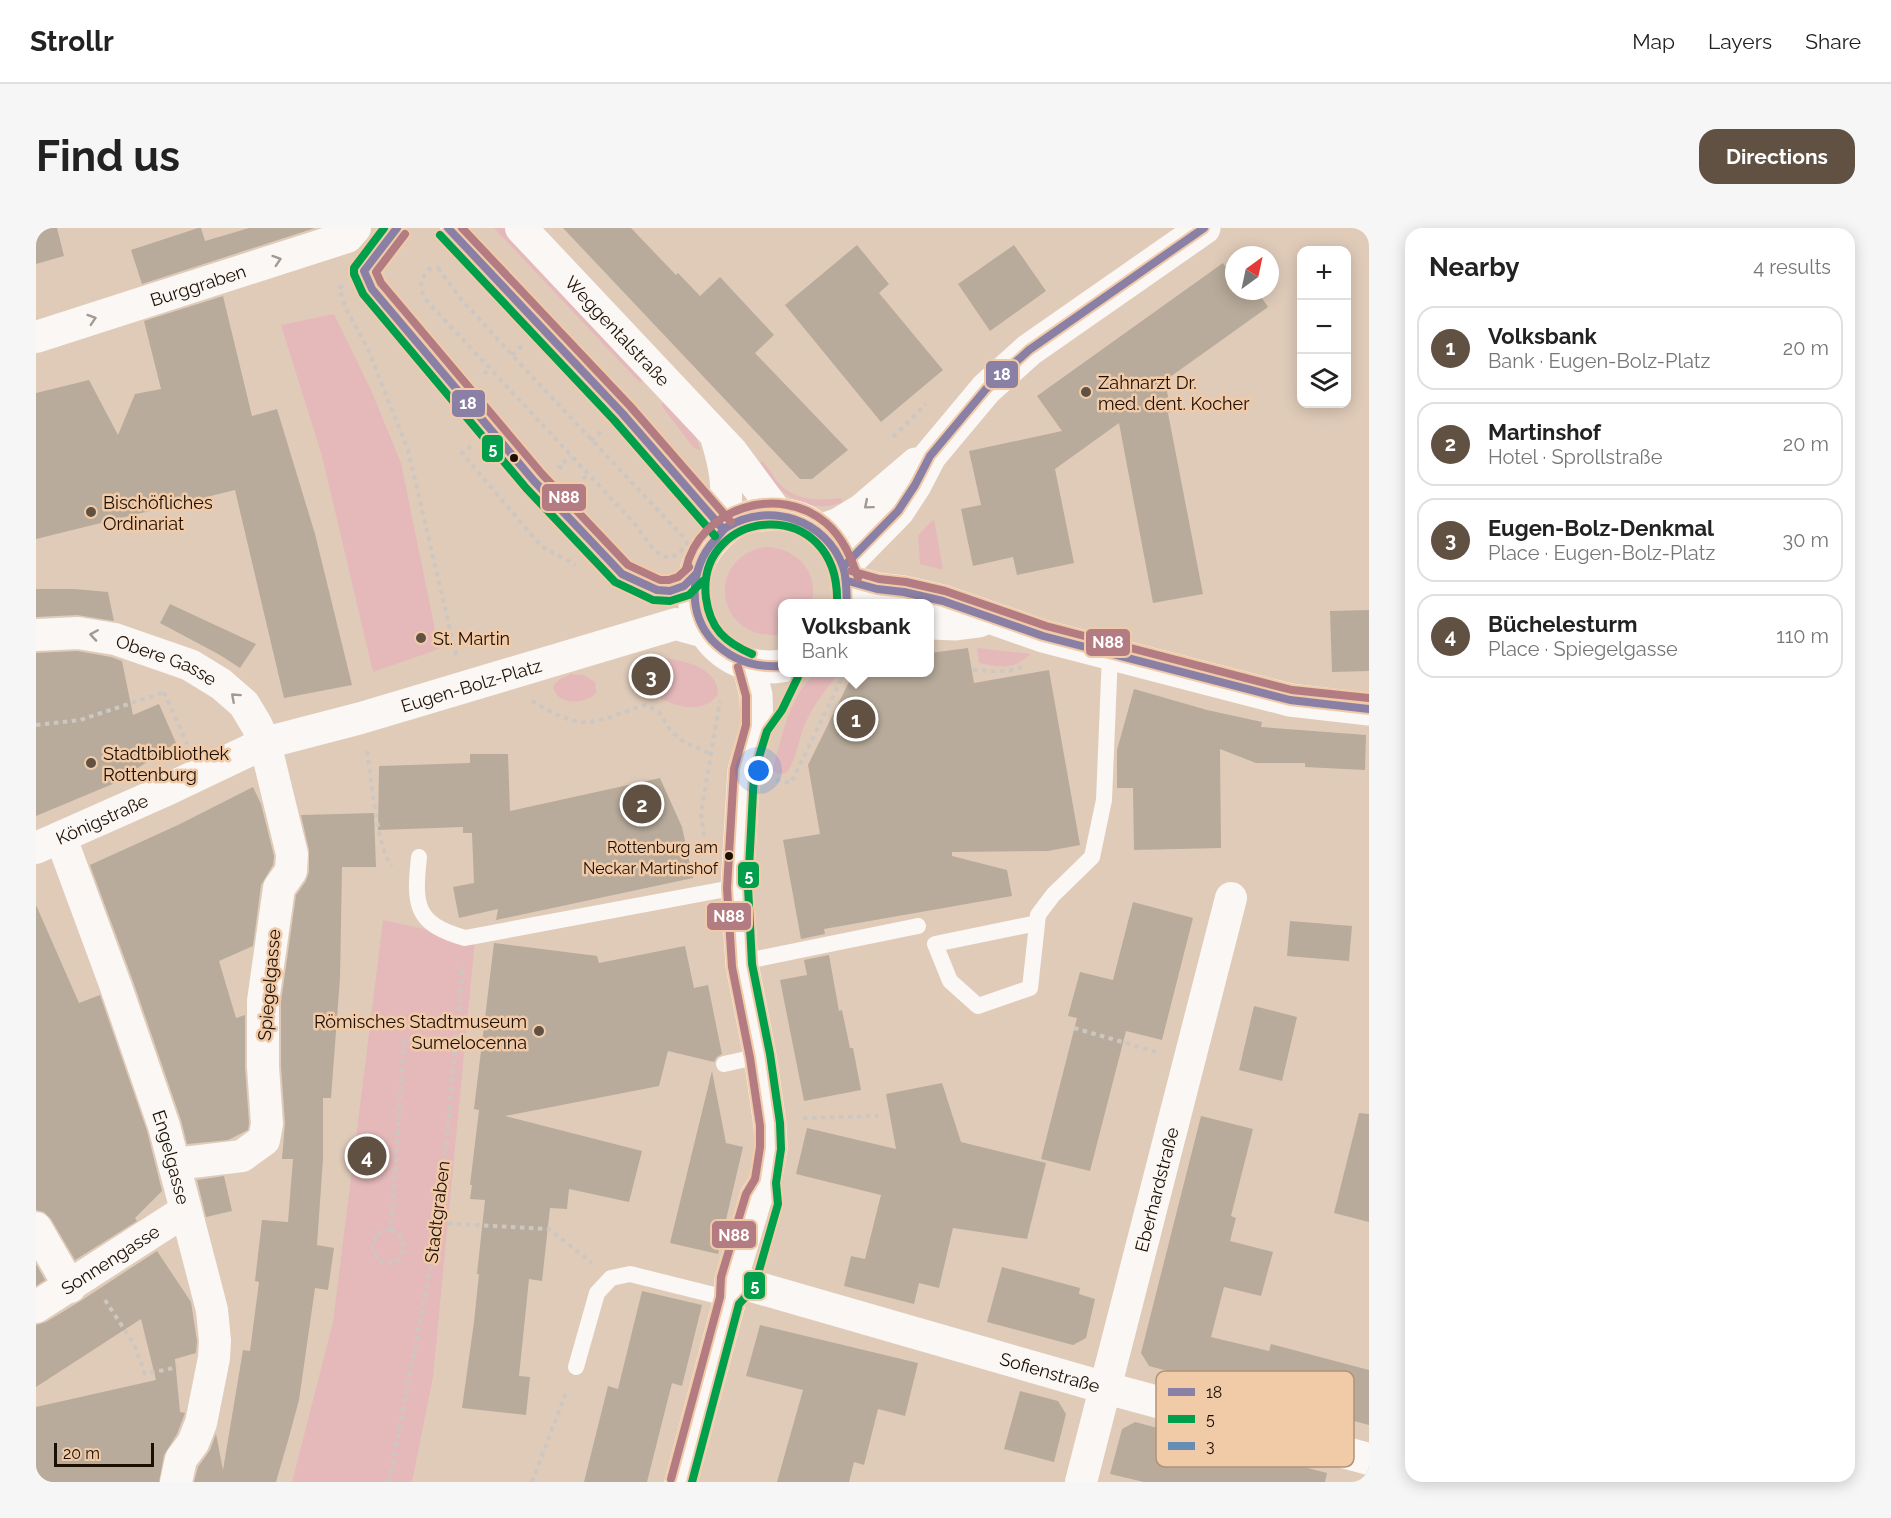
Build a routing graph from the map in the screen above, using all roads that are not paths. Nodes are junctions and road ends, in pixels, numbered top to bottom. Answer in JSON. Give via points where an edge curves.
{"nodes":[{"id":1,"x":355,"y":228,"type":"edge"},
{"id":2,"x":397,"y":228,"type":"edge"},
{"id":3,"x":448,"y":228,"type":"edge"},
{"id":4,"x":521,"y":228,"type":"edge"},
{"id":5,"x":1204,"y":228,"type":"edge"},
{"id":6,"x":36,"y":337,"type":"edge"},
{"id":7,"x":715,"y":434,"type":"junction"},
{"id":8,"x":930,"y":456,"type":"junction"},
{"id":9,"x":777,"y":513,"type":"junction"},
{"id":10,"x":723,"y":529,"type":"junction"},
{"id":11,"x":820,"y":531,"type":"junction"},
{"id":12,"x":846,"y":583,"type":"edge"},
{"id":13,"x":693,"y":609,"type":"junction"},
{"id":14,"x":993,"y":620,"type":"junction"},
{"id":15,"x":934,"y":623,"type":"edge"},
{"id":16,"x":36,"y":635,"type":"edge"},
{"id":17,"x":1110,"y":654,"type":"junction"},
{"id":18,"x":748,"y":664,"type":"junction"},
{"id":19,"x":778,"y":667,"type":"edge"},
{"id":20,"x":787,"y":677,"type":"edge"},
{"id":21,"x":1369,"y":709,"type":"edge"},
{"id":22,"x":756,"y":726,"type":"junction"},
{"id":23,"x":265,"y":743,"type":"junction"},
{"id":24,"x":49,"y":843,"type":"edge"},
{"id":25,"x":419,"y":857,"type":"dead end"},
{"id":26,"x":736,"y":887,"type":"junction"},
{"id":27,"x":1231,"y":898,"type":"dead end"},
{"id":28,"x":1037,"y":923,"type":"junction"},
{"id":29,"x":918,"y":926,"type":"dead end"},
{"id":30,"x":742,"y":962,"type":"junction"},
{"id":31,"x":760,"y":1056,"type":"junction"},
{"id":32,"x":724,"y":1064,"type":"dead end"},
{"id":33,"x":175,"y":1164,"type":"junction"},
{"id":34,"x":185,"y":1211,"type":"junction"},
{"id":35,"x":36,"y":1228,"type":"edge"},
{"id":36,"x":79,"y":1281,"type":"junction"},
{"id":37,"x":735,"y":1287,"type":"junction"},
{"id":38,"x":36,"y":1307,"type":"edge"},
{"id":39,"x":576,"y":1367,"type":"road end"},
{"id":40,"x":1106,"y":1388,"type":"junction"},
{"id":41,"x":1156,"y":1401,"type":"edge"},
{"id":42,"x":1354,"y":1455,"type":"edge"},
{"id":43,"x":1369,"y":1459,"type":"edge"},
{"id":44,"x":176,"y":1482,"type":"edge"},
{"id":45,"x":681,"y":1482,"type":"edge"},
{"id":46,"x":1081,"y":1482,"type":"edge"}],
"edges":[{"from":6,"to":1,"type":"street","name":"Burggraben","one_way":true,"via":[[347,237]]},
{"from":2,"to":13,"type":"lane","via":[[364,271],[372,289],[534,481],[622,574],[657,590],[684,586]]},
{"from":3,"to":10,"type":"lane","via":[[637,429]]},
{"from":4,"to":7,"type":"street","name":"Weggentalstraße"},
{"from":5,"to":8,"type":"main road","via":[[1029,350],[986,389]]},
{"from":7,"to":9,"type":"street","name":"Weggentalstraße"},
{"from":7,"to":10,"type":"street","name":"Weggentalstraße","via":[[728,493]]},
{"from":8,"to":11,"type":"main road","one_way":true,"via":[[910,468],[862,510]]},
{"from":8,"to":12,"type":"main road","via":[[898,511]]},
{"from":9,"to":10,"type":"main road","via":[[749,516]]},
{"from":9,"to":11,"type":"main road","via":[[807,522]]},
{"from":10,"to":13,"type":"main road","via":[[707,546],[697,566]]},
{"from":11,"to":12,"type":"main road","via":[[834,547]]},
{"from":12,"to":14,"type":"main road","via":[[943,601]]},
{"from":13,"to":18,"type":"main road","via":[[717,646]]},
{"from":13,"to":23,"type":"street","name":"Eugen-Bolz-Platz","via":[[465,688]]},
{"from":14,"to":15,"type":"main road"},
{"from":14,"to":17,"type":"main road"},
{"from":23,"to":16,"type":"street","name":"Obere Gasse","one_way":true,"via":[[244,704],[212,677],[190,665],[115,639],[78,633]]},
{"from":17,"to":21,"type":"main road","via":[[1290,700]]},
{"from":17,"to":28,"type":"lane","via":[[1104,800],[1092,857],[1053,895],[1038,915]]},
{"from":18,"to":19,"type":"main road"},
{"from":18,"to":22,"type":"main road","via":[[756,695]]},
{"from":20,"to":22,"type":"main road","via":[[773,705]]},
{"from":22,"to":26,"type":"main road","via":[[744,771]]},
{"from":23,"to":24,"type":"street","name":"Königstraße"},
{"from":23,"to":33,"type":"street","name":"Spiegelgasse","via":[[292,854],[291,871],[279,888],[263,1001],[267,1124],[264,1140],[242,1156]]},
{"from":24,"to":33,"type":"street","name":"Engelgasse","via":[[116,987]]},
{"from":25,"to":26,"type":"lane","via":[[416,901],[434,926],[465,938]]},
{"from":26,"to":30,"type":"main road"},
{"from":27,"to":40,"type":"street","name":"Eberhardstraße"},
{"from":28,"to":28,"type":"lane","via":[[1030,988],[978,1006],[950,981],[935,944]]},
{"from":29,"to":30,"type":"lane"},
{"from":30,"to":31,"type":"main road"},
{"from":31,"to":32,"type":"lane"},
{"from":31,"to":37,"type":"main road","via":[[770,1120],[771,1148],[765,1184],[768,1202]]},
{"from":33,"to":34,"type":"street","name":"Engelgasse"},
{"from":34,"to":36,"type":"street","name":"Sonnengasse"},
{"from":34,"to":44,"type":"street","name":"Engelgasse","via":[[212,1310],[215,1341],[201,1423],[181,1459]]},
{"from":35,"to":36,"type":"street"},
{"from":36,"to":38,"type":"street","name":"Sonnengasse"},
{"from":37,"to":39,"type":"lane","via":[[630,1274],[611,1278],[597,1293]]},
{"from":37,"to":40,"type":"street","name":"Sofienstraße"},
{"from":37,"to":45,"type":"main road"},
{"from":40,"to":41,"type":"street","name":"Sofienstraße"},
{"from":40,"to":46,"type":"street","name":"Eberhardstraße"},
{"from":42,"to":43,"type":"street","name":"Sofienstraße"}]}
